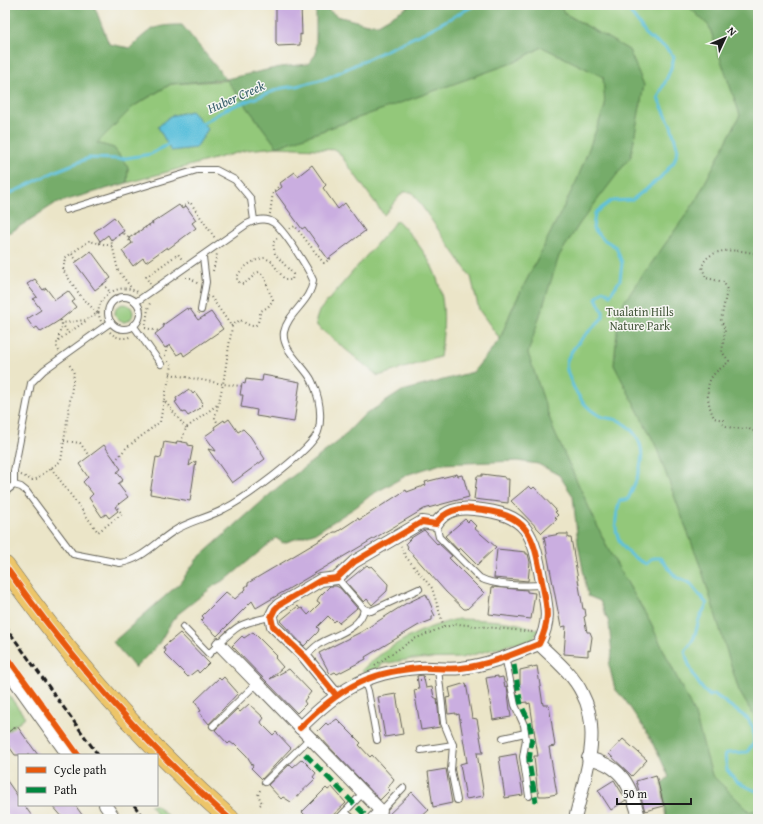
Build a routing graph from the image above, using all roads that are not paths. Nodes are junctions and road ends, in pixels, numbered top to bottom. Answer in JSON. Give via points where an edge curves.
{"nodes":[{"id":1,"x":66,"y":210,"type":"dead end"},
{"id":2,"x":254,"y":220,"type":"junction"},
{"id":3,"x":203,"y":257,"type":"junction"},
{"id":4,"x":136,"y":302,"type":"junction"},
{"id":5,"x":201,"y":310,"type":"dead end"},
{"id":6,"x":108,"y":324,"type":"junction"},
{"id":7,"x":133,"y":325,"type":"junction"},
{"id":8,"x":161,"y":364,"type":"dead end"},
{"id":9,"x":14,"y":485,"type":"junction"},
{"id":10,"x":5,"y":492,"type":"edge"},
{"id":11,"x":436,"y":524,"type":"junction"},
{"id":12,"x":5,"y":566,"type":"edge"},
{"id":13,"x":337,"y":578,"type":"junction"},
{"id":14,"x":543,"y":585,"type":"junction"},
{"id":15,"x":419,"y":589,"type":"dead end"},
{"id":16,"x":364,"y":609,"type":"junction"},
{"id":17,"x":271,"y":618,"type":"junction"},
{"id":18,"x":183,"y":627,"type":"dead end"},
{"id":19,"x":219,"y":644,"type":"junction"},
{"id":20,"x":539,"y":644,"type":"junction"},
{"id":21,"x":505,"y":656,"type":"junction"},
{"id":22,"x":305,"y":658,"type":"junction"},
{"id":23,"x":5,"y":667,"type":"edge"},
{"id":24,"x":438,"y":674,"type":"junction"},
{"id":25,"x":364,"y":680,"type":"junction"},
{"id":26,"x":257,"y":683,"type":"junction"},
{"id":27,"x":336,"y":695,"type":"junction"},
{"id":28,"x":213,"y":726,"type":"dead end"},
{"id":29,"x":300,"y":728,"type":"junction"},
{"id":30,"x":526,"y":733,"type":"junction"},
{"id":31,"x":310,"y":738,"type":"junction"},
{"id":32,"x":503,"y":738,"type":"dead end"},
{"id":33,"x":377,"y":740,"type":"dead end"},
{"id":34,"x":453,"y":745,"type":"junction"},
{"id":35,"x":421,"y":750,"type":"dead end"},
{"id":36,"x":67,"y":754,"type":"edge"},
{"id":37,"x":588,"y":758,"type":"junction"},
{"id":38,"x":265,"y":782,"type":"dead end"},
{"id":39,"x":403,"y":788,"type":"dead end"},
{"id":40,"x":363,"y":793,"type":"junction"},
{"id":41,"x":529,"y":796,"type":"dead end"},
{"id":42,"x":457,"y":800,"type":"dead end"},
{"id":43,"x":106,"y":806,"type":"edge"},
{"id":44,"x":345,"y":812,"type":"junction"},
{"id":45,"x":377,"y":815,"type":"edge"},
{"id":46,"x":639,"y":817,"type":"dead end"},
{"id":47,"x":115,"y":819,"type":"edge"},
{"id":48,"x":230,"y":819,"type":"edge"},
{"id":49,"x":338,"y":819,"type":"edge"},
{"id":50,"x":353,"y":819,"type":"edge"},
{"id":51,"x":575,"y":819,"type":"edge"}],
"edges":[{"from":1,"to":2,"type":"lane","via":[[197,170],[216,170],[235,180],[251,199]]},
{"from":2,"to":3,"type":"lane"},
{"from":2,"to":9,"type":"lane","via":[[273,222],[313,280],[308,297],[284,332],[287,345],[312,380],[321,417],[317,435],[306,447],[243,498],[209,516],[184,525],[140,556],[120,563],[73,554],[26,491]]},
{"from":3,"to":4,"type":"lane","via":[[174,274]]},
{"from":3,"to":5,"type":"lane","via":[[206,282]]},
{"from":4,"to":6,"type":"lane","via":[[124,297],[114,300],[108,309]]},
{"from":4,"to":7,"type":"lane","via":[[139,316]]},
{"from":6,"to":7,"type":"lane","via":[[122,328]]},
{"from":6,"to":9,"type":"lane","via":[[35,376],[31,383],[14,471]]},
{"from":7,"to":8,"type":"lane"},
{"from":9,"to":10,"type":"lane"},
{"from":11,"to":13,"type":"street","via":[[422,522],[348,565]]},
{"from":11,"to":14,"type":"lane","via":[[439,537],[480,578],[488,582]]},
{"from":11,"to":14,"type":"street","via":[[449,512],[464,509],[495,511],[508,515],[519,523],[532,539]]},
{"from":12,"to":48,"type":"main road","via":[[72,656],[122,714]]},
{"from":13,"to":16,"type":"lane"},
{"from":13,"to":17,"type":"street","via":[[321,580],[279,605]]},
{"from":14,"to":20,"type":"street","via":[[548,617],[546,632]]},
{"from":15,"to":16,"type":"lane","via":[[374,611]]},
{"from":16,"to":22,"type":"lane","via":[[358,623],[316,646]]},
{"from":17,"to":19,"type":"lane","via":[[244,623],[226,635]]},
{"from":17,"to":22,"type":"street","via":[[273,626]]},
{"from":18,"to":19,"type":"lane","via":[[209,654]]},
{"from":19,"to":26,"type":"street"},
{"from":20,"to":21,"type":"street"},
{"from":20,"to":37,"type":"street","via":[[583,693],[591,721],[592,740]]},
{"from":21,"to":24,"type":"street"},
{"from":21,"to":30,"type":"lane","via":[[515,705]]},
{"from":22,"to":27,"type":"street"},
{"from":23,"to":36,"type":"street"},
{"from":24,"to":25,"type":"street","via":[[396,671]]},
{"from":24,"to":34,"type":"lane","via":[[444,723]]},
{"from":25,"to":27,"type":"street"},
{"from":25,"to":33,"type":"lane"},
{"from":26,"to":28,"type":"lane"},
{"from":26,"to":29,"type":"street"},
{"from":27,"to":29,"type":"street"},
{"from":29,"to":31,"type":"street"},
{"from":30,"to":32,"type":"lane"},
{"from":30,"to":41,"type":"lane","via":[[523,757]]},
{"from":31,"to":38,"type":"lane"},
{"from":31,"to":40,"type":"street"},
{"from":34,"to":35,"type":"lane"},
{"from":34,"to":42,"type":"lane","via":[[451,770]]},
{"from":37,"to":46,"type":"street","via":[[606,763],[624,779],[631,790]]},
{"from":37,"to":51,"type":"street"},
{"from":39,"to":45,"type":"lane"},
{"from":40,"to":44,"type":"lane"},
{"from":40,"to":45,"type":"street"},
{"from":43,"to":47,"type":"street"},
{"from":44,"to":49,"type":"lane"},
{"from":44,"to":50,"type":"lane"}]}
